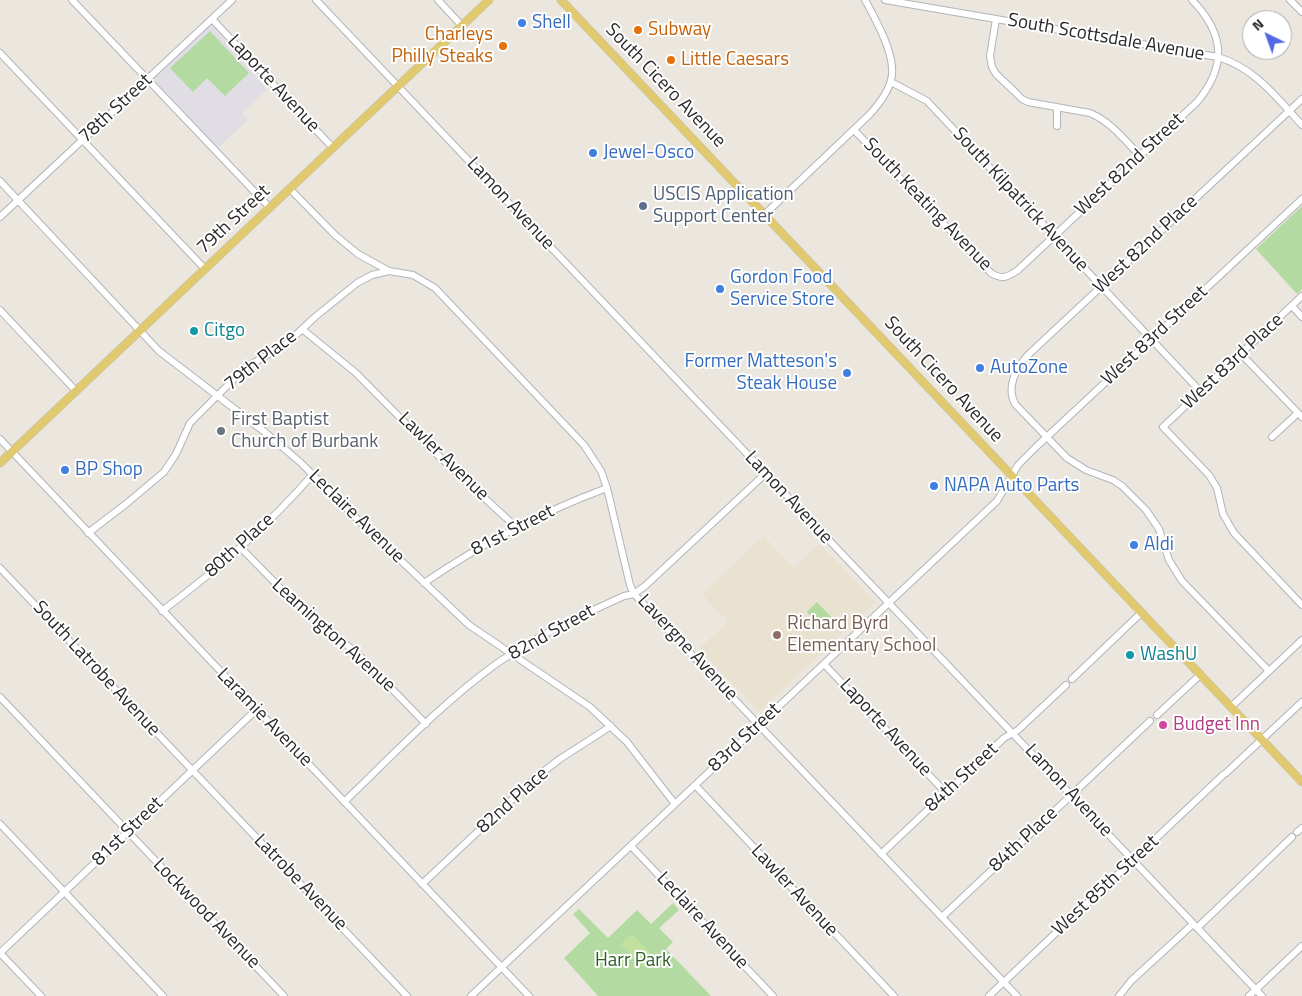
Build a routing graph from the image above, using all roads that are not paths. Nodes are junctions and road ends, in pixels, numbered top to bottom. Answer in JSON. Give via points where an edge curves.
{"nodes":[{"id":1,"x":72,"y":0,"type":"edge"},
{"id":2,"x":232,"y":0,"type":"edge"},
{"id":3,"x":316,"y":0,"type":"edge"},
{"id":4,"x":438,"y":0,"type":"edge"},
{"id":5,"x":489,"y":0,"type":"edge"},
{"id":6,"x":561,"y":0,"type":"edge"},
{"id":7,"x":866,"y":0,"type":"edge"},
{"id":8,"x":885,"y":0,"type":"edge"},
{"id":9,"x":1192,"y":0,"type":"edge"},
{"id":10,"x":1290,"y":0,"type":"edge"},
{"id":11,"x":909,"y":2,"type":"edge"},
{"id":12,"x":1302,"y":12,"type":"edge"},
{"id":13,"x":212,"y":19,"type":"junction"},
{"id":14,"x":996,"y":19,"type":"junction"},
{"id":15,"x":462,"y":26,"type":"junction"},
{"id":16,"x":0,"y":53,"type":"edge"},
{"id":17,"x":1218,"y":57,"type":"junction"},
{"id":18,"x":147,"y":79,"type":"junction"},
{"id":19,"x":891,"y":82,"type":"junction"},
{"id":20,"x":398,"y":86,"type":"junction"},
{"id":21,"x":1302,"y":99,"type":"edge"},
{"id":22,"x":1057,"y":108,"type":"junction"},
{"id":23,"x":1289,"y":111,"type":"junction"},
{"id":24,"x":1302,"y":125,"type":"edge"},
{"id":25,"x":1057,"y":126,"type":"dead end"},
{"id":26,"x":854,"y":130,"type":"junction"},
{"id":27,"x":82,"y":140,"type":"junction"},
{"id":28,"x":333,"y":148,"type":"junction"},
{"id":29,"x":1139,"y":155,"type":"junction"},
{"id":30,"x":0,"y":181,"type":"edge"},
{"id":31,"x":290,"y":189,"type":"junction"},
{"id":32,"x":1302,"y":199,"type":"edge"},
{"id":33,"x":18,"y":200,"type":"junction"},
{"id":34,"x":270,"y":208,"type":"junction"},
{"id":35,"x":764,"y":214,"type":"junction"},
{"id":36,"x":0,"y":218,"type":"edge"},
{"id":37,"x":1054,"y":236,"type":"junction"},
{"id":38,"x":205,"y":269,"type":"junction"},
{"id":39,"x":388,"y":271,"type":"junction"},
{"id":40,"x":1001,"y":278,"type":"joint"},
{"id":41,"x":1102,"y":286,"type":"junction"},
{"id":42,"x":1302,"y":296,"type":"edge"},
{"id":43,"x":1292,"y":306,"type":"junction"},
{"id":44,"x":0,"y":310,"type":"edge"},
{"id":45,"x":1302,"y":317,"type":"edge"},
{"id":46,"x":302,"y":329,"type":"junction"},
{"id":47,"x":141,"y":330,"type":"junction"},
{"id":48,"x":1152,"y":339,"type":"junction"},
{"id":49,"x":1241,"y":354,"type":"junction"},
{"id":50,"x":76,"y":391,"type":"junction"},
{"id":51,"x":1201,"y":392,"type":"junction"},
{"id":52,"x":217,"y":396,"type":"junction"},
{"id":53,"x":1300,"y":415,"type":"edge"},
{"id":54,"x":1046,"y":437,"type":"junction"},
{"id":55,"x":1272,"y":437,"type":"dead end"},
{"id":56,"x":0,"y":439,"type":"edge"},
{"id":57,"x":12,"y":452,"type":"junction"},
{"id":58,"x":0,"y":463,"type":"edge"},
{"id":59,"x":312,"y":474,"type":"junction"},
{"id":60,"x":765,"y":474,"type":"junction"},
{"id":61,"x":1011,"y":476,"type":"junction"},
{"id":62,"x":607,"y":488,"type":"junction"},
{"id":63,"x":516,"y":527,"type":"junction"},
{"id":64,"x":88,"y":533,"type":"junction"},
{"id":65,"x":241,"y":548,"type":"junction"},
{"id":66,"x":0,"y":568,"type":"edge"},
{"id":67,"x":424,"y":583,"type":"junction"},
{"id":68,"x":634,"y":594,"type":"junction"},
{"id":69,"x":887,"y":603,"type":"junction"},
{"id":70,"x":1302,"y":605,"type":"edge"},
{"id":71,"x":162,"y":611,"type":"junction"},
{"id":72,"x":1141,"y":613,"type":"junction"},
{"id":73,"x":1302,"y":640,"type":"edge"},
{"id":74,"x":511,"y":654,"type":"junction"},
{"id":75,"x":824,"y":664,"type":"junction"},
{"id":76,"x":1269,"y":671,"type":"junction"},
{"id":77,"x":1200,"y":675,"type":"junction"},
{"id":78,"x":1072,"y":679,"type":"dead end"},
{"id":79,"x":1066,"y":685,"type":"dead end"},
{"id":80,"x":0,"y":697,"type":"edge"},
{"id":81,"x":1302,"y":702,"type":"edge"},
{"id":82,"x":1231,"y":707,"type":"junction"},
{"id":83,"x":256,"y":710,"type":"junction"},
{"id":84,"x":1157,"y":715,"type":"dead end"},
{"id":85,"x":1150,"y":721,"type":"dead end"},
{"id":86,"x":426,"y":724,"type":"junction"},
{"id":87,"x":760,"y":725,"type":"junction"},
{"id":88,"x":611,"y":726,"type":"junction"},
{"id":89,"x":1012,"y":733,"type":"junction"},
{"id":90,"x":1262,"y":740,"type":"junction"},
{"id":91,"x":192,"y":771,"type":"junction"},
{"id":92,"x":1302,"y":782,"type":"edge"},
{"id":93,"x":695,"y":785,"type":"junction"},
{"id":94,"x":946,"y":793,"type":"junction"},
{"id":95,"x":1072,"y":795,"type":"junction"},
{"id":96,"x":344,"y":802,"type":"junction"},
{"id":97,"x":675,"y":804,"type":"junction"},
{"id":98,"x":0,"y":824,"type":"edge"},
{"id":99,"x":128,"y":832,"type":"junction"},
{"id":100,"x":1292,"y":838,"type":"dead end"},
{"id":101,"x":631,"y":846,"type":"junction"},
{"id":102,"x":881,"y":854,"type":"junction"},
{"id":103,"x":1133,"y":860,"type":"junction"},
{"id":104,"x":422,"y":884,"type":"junction"},
{"id":105,"x":65,"y":892,"type":"junction"},
{"id":106,"x":942,"y":918,"type":"junction"},
{"id":107,"x":1195,"y":926,"type":"junction"},
{"id":108,"x":1302,"y":946,"type":"edge"},
{"id":109,"x":0,"y":953,"type":"edge"},
{"id":110,"x":502,"y":967,"type":"junction"},
{"id":111,"x":1004,"y":982,"type":"junction"},
{"id":112,"x":1256,"y":990,"type":"junction"},
{"id":113,"x":40,"y":996,"type":"edge"},
{"id":114,"x":163,"y":996,"type":"edge"},
{"id":115,"x":284,"y":996,"type":"edge"},
{"id":116,"x":407,"y":996,"type":"edge"},
{"id":117,"x":471,"y":996,"type":"edge"},
{"id":118,"x":529,"y":996,"type":"edge"},
{"id":119,"x":773,"y":996,"type":"edge"},
{"id":120,"x":894,"y":996,"type":"edge"},
{"id":121,"x":989,"y":996,"type":"edge"},
{"id":122,"x":1017,"y":996,"type":"edge"},
{"id":123,"x":1119,"y":996,"type":"edge"},
{"id":124,"x":1249,"y":996,"type":"edge"},
{"id":125,"x":1262,"y":996,"type":"edge"}],
"edges":[{"from":1,"to":18,"type":"street"},
{"from":2,"to":13,"type":"street","name":"78th Street"},
{"from":3,"to":20,"type":"street","name":"Lamon Avenue"},
{"from":4,"to":15,"type":"street"},
{"from":5,"to":15,"type":"main road","name":"79th Street"},
{"from":6,"to":35,"type":"main road","name":"South Cicero Avenue"},
{"from":7,"to":19,"type":"street","via":[[891,57]]},
{"from":8,"to":11,"type":"street","name":"South Scottsdale Avenue"},
{"from":9,"to":17,"type":"street","via":[[1214,29]]},
{"from":10,"to":12,"type":"street"},
{"from":11,"to":14,"type":"street","name":"South Scottsdale Avenue"},
{"from":13,"to":18,"type":"street","name":"78th Street"},
{"from":13,"to":28,"type":"street","name":"Laporte Avenue"},
{"from":14,"to":17,"type":"street","name":"South Scottsdale Avenue"},
{"from":14,"to":22,"type":"street","via":[[990,56],[996,74],[1022,99]]},
{"from":15,"to":20,"type":"main road","name":"79th Street"},
{"from":16,"to":27,"type":"street"},
{"from":17,"to":23,"type":"street","name":"South Scottsdale Avenue","via":[[1249,71]]},
{"from":17,"to":29,"type":"street","name":"West 82nd Street","via":[[1207,90]]},
{"from":18,"to":27,"type":"street","name":"78th Street"},
{"from":18,"to":34,"type":"street"},
{"from":19,"to":26,"type":"street","via":[[876,108]]},
{"from":19,"to":37,"type":"street","name":"South Kilpatrick Avenue","via":[[927,101]]},
{"from":20,"to":28,"type":"main road","name":"79th Street"},
{"from":20,"to":60,"type":"street","name":"Lamon Avenue"},
{"from":21,"to":23,"type":"street","name":"West 82nd Place"},
{"from":22,"to":25,"type":"street"},
{"from":22,"to":29,"type":"street","via":[[1099,117],[1110,124]]},
{"from":23,"to":24,"type":"street","name":"South Scottsdale Avenue"},
{"from":23,"to":41,"type":"street","name":"West 82nd Place"},
{"from":26,"to":35,"type":"street"},
{"from":26,"to":40,"type":"street","name":"South Keating Avenue","via":[[986,268]]},
{"from":27,"to":33,"type":"street","name":"78th Street"},
{"from":27,"to":38,"type":"street"},
{"from":28,"to":31,"type":"main road","name":"79th Street"},
{"from":29,"to":37,"type":"street","name":"West 82nd Street"},
{"from":30,"to":33,"type":"street","name":"Leclaire Avenue"},
{"from":31,"to":34,"type":"main road","name":"79th Street"},
{"from":31,"to":39,"type":"street","name":"Lavergne Avenue","via":[[346,245]]},
{"from":32,"to":48,"type":"street","name":"West 83rd Street"},
{"from":33,"to":36,"type":"street","name":"78th Street"},
{"from":33,"to":47,"type":"street","name":"Leclaire Avenue"},
{"from":34,"to":38,"type":"main road","name":"79th Street"},
{"from":35,"to":61,"type":"main road","name":"South Cicero Avenue"},
{"from":37,"to":40,"type":"street","name":"West 82nd Street","via":[[1018,270]]},
{"from":37,"to":41,"type":"street","name":"South Kilpatrick Avenue"},
{"from":38,"to":47,"type":"main road","name":"79th Street"},
{"from":39,"to":46,"type":"street","name":"79th Place","via":[[357,283]]},
{"from":39,"to":62,"type":"street","name":"Lavergne Avenue","via":[[413,276],[434,288],[584,445],[601,471]]},
{"from":41,"to":48,"type":"street","name":"South Kilpatrick Avenue"},
{"from":41,"to":54,"type":"street","name":"West 82nd Place","via":[[1016,370],[1012,398]]},
{"from":42,"to":43,"type":"street","name":"West 83rd Place"},
{"from":43,"to":45,"type":"street"},
{"from":43,"to":49,"type":"street","name":"West 83rd Place"},
{"from":44,"to":50,"type":"street"},
{"from":46,"to":52,"type":"street","name":"79th Place","via":[[280,348],[246,367]]},
{"from":46,"to":63,"type":"street","name":"Lawler Avenue","via":[[356,373]]},
{"from":47,"to":50,"type":"main road","name":"79th Street"},
{"from":47,"to":52,"type":"street","name":"Leclaire Avenue","via":[[159,351]]},
{"from":48,"to":51,"type":"street","name":"South Kilpatrick Avenue"},
{"from":48,"to":54,"type":"street","name":"West 83rd Street"},
{"from":49,"to":51,"type":"street","name":"West 83rd Place"},
{"from":49,"to":53,"type":"street"},
{"from":50,"to":57,"type":"main road","name":"79th Street"},
{"from":51,"to":70,"type":"street","name":"West 83rd Place","via":[[1163,427],[1209,476],[1234,533]]},
{"from":52,"to":59,"type":"street","name":"Leclaire Avenue"},
{"from":52,"to":64,"type":"street","name":"79th Place","via":[[190,423],[164,472]]},
{"from":53,"to":55,"type":"street"},
{"from":54,"to":61,"type":"street","name":"West 83rd Street"},
{"from":54,"to":76,"type":"street","via":[[1076,465],[1122,486],[1146,510],[1159,529],[1169,560],[1182,581]]},
{"from":56,"to":57,"type":"street","name":"Laramie Avenue"},
{"from":57,"to":58,"type":"main road","name":"79th Street"},
{"from":57,"to":64,"type":"street","name":"Laramie Avenue"},
{"from":59,"to":65,"type":"street","name":"80th Place"},
{"from":59,"to":67,"type":"street","name":"Leclaire Avenue"},
{"from":60,"to":68,"type":"street","name":"82nd Street"},
{"from":60,"to":69,"type":"street","name":"Lamon Avenue"},
{"from":61,"to":69,"type":"street","name":"83rd Street","via":[[998,500]]},
{"from":61,"to":72,"type":"main road","name":"South Cicero Avenue"},
{"from":62,"to":63,"type":"street","name":"81st Street"},
{"from":62,"to":68,"type":"street","name":"Lavergne Avenue"},
{"from":63,"to":67,"type":"street","name":"81st Street"},
{"from":64,"to":71,"type":"street","name":"Laramie Avenue"},
{"from":65,"to":71,"type":"street","name":"80th Place"},
{"from":65,"to":86,"type":"street","name":"Leamington Avenue","via":[[286,596],[360,656]]},
{"from":66,"to":91,"type":"street","name":"South Latrobe Avenue"},
{"from":67,"to":74,"type":"street","name":"Leclaire Avenue","via":[[470,625]]},
{"from":68,"to":74,"type":"street","name":"82nd Street","via":[[583,615]]},
{"from":68,"to":87,"type":"street","name":"Lavergne Avenue"},
{"from":69,"to":75,"type":"street","name":"83rd Street"},
{"from":69,"to":89,"type":"street","name":"Lamon Avenue"},
{"from":71,"to":83,"type":"street","name":"Laramie Avenue"},
{"from":72,"to":77,"type":"main road","name":"South Cicero Avenue"},
{"from":72,"to":78,"type":"street"},
{"from":73,"to":76,"type":"street"},
{"from":74,"to":86,"type":"street","name":"82nd Street","via":[[479,677]]},
{"from":74,"to":88,"type":"street","name":"Leclaire Avenue","via":[[590,707]]},
{"from":75,"to":87,"type":"street","name":"83rd Street"},
{"from":75,"to":94,"type":"street","name":"Laporte Avenue"},
{"from":76,"to":82,"type":"street"},
{"from":77,"to":82,"type":"main road","name":"South Cicero Avenue"},
{"from":77,"to":84,"type":"street"},
{"from":79,"to":89,"type":"street","name":"84th Street"},
{"from":80,"to":99,"type":"street","name":"Lockwood Avenue"},
{"from":81,"to":90,"type":"street","name":"West 85th Street"},
{"from":82,"to":90,"type":"main road","name":"South Cicero Avenue"},
{"from":83,"to":91,"type":"street","name":"81st Street"},
{"from":83,"to":96,"type":"street","name":"Laramie Avenue"},
{"from":85,"to":95,"type":"street","name":"84th Place"},
{"from":86,"to":96,"type":"street","name":"82nd Street"},
{"from":87,"to":93,"type":"street","name":"83rd Street"},
{"from":87,"to":102,"type":"street","name":"Lavergne Avenue"},
{"from":88,"to":97,"type":"street","name":"Leclaire Avenue"},
{"from":88,"to":104,"type":"street","name":"82nd Place","via":[[535,778]]},
{"from":89,"to":94,"type":"street","name":"84th Street"},
{"from":89,"to":95,"type":"street","name":"Lamon Avenue"},
{"from":90,"to":92,"type":"main road","name":"South Cicero Avenue"},
{"from":90,"to":103,"type":"street","name":"West 85th Street"},
{"from":91,"to":99,"type":"street","name":"81st Street"},
{"from":91,"to":116,"type":"street","name":"Latrobe Avenue"},
{"from":93,"to":97,"type":"street","name":"83rd Street"},
{"from":93,"to":120,"type":"street","name":"Lawler Avenue"},
{"from":94,"to":102,"type":"street","name":"84th Street"},
{"from":95,"to":103,"type":"street","name":"Lamon Avenue"},
{"from":95,"to":106,"type":"street","name":"84th Place"},
{"from":96,"to":104,"type":"street","name":"Laramie Avenue"},
{"from":97,"to":101,"type":"street","name":"83rd Street"},
{"from":98,"to":105,"type":"street"},
{"from":99,"to":105,"type":"street","name":"81st Street"},
{"from":99,"to":115,"type":"street","name":"Lockwood Avenue"},
{"from":100,"to":107,"type":"street"},
{"from":101,"to":110,"type":"street","name":"83rd Street"},
{"from":101,"to":119,"type":"street","name":"Leclaire Avenue"},
{"from":102,"to":106,"type":"street","name":"Lavergne Avenue"},
{"from":103,"to":107,"type":"street","name":"Lamon Avenue"},
{"from":103,"to":111,"type":"street","name":"West 85th Street"},
{"from":104,"to":110,"type":"street","name":"Laramie Avenue"},
{"from":105,"to":109,"type":"street","name":"81st Street"},
{"from":105,"to":114,"type":"street"},
{"from":106,"to":111,"type":"street","name":"Lavergne Avenue"},
{"from":107,"to":112,"type":"street","name":"Lamon Avenue"},
{"from":107,"to":123,"type":"street","via":[[1131,981]]},
{"from":108,"to":112,"type":"street"},
{"from":109,"to":113,"type":"street"},
{"from":110,"to":117,"type":"street","name":"83rd Street"},
{"from":110,"to":118,"type":"street","name":"Laramie Avenue"},
{"from":111,"to":121,"type":"street","name":"West 85th Street"},
{"from":111,"to":122,"type":"street","name":"Lavergne Avenue"},
{"from":112,"to":124,"type":"street"},
{"from":112,"to":125,"type":"street","name":"Lamon Avenue"}]}
